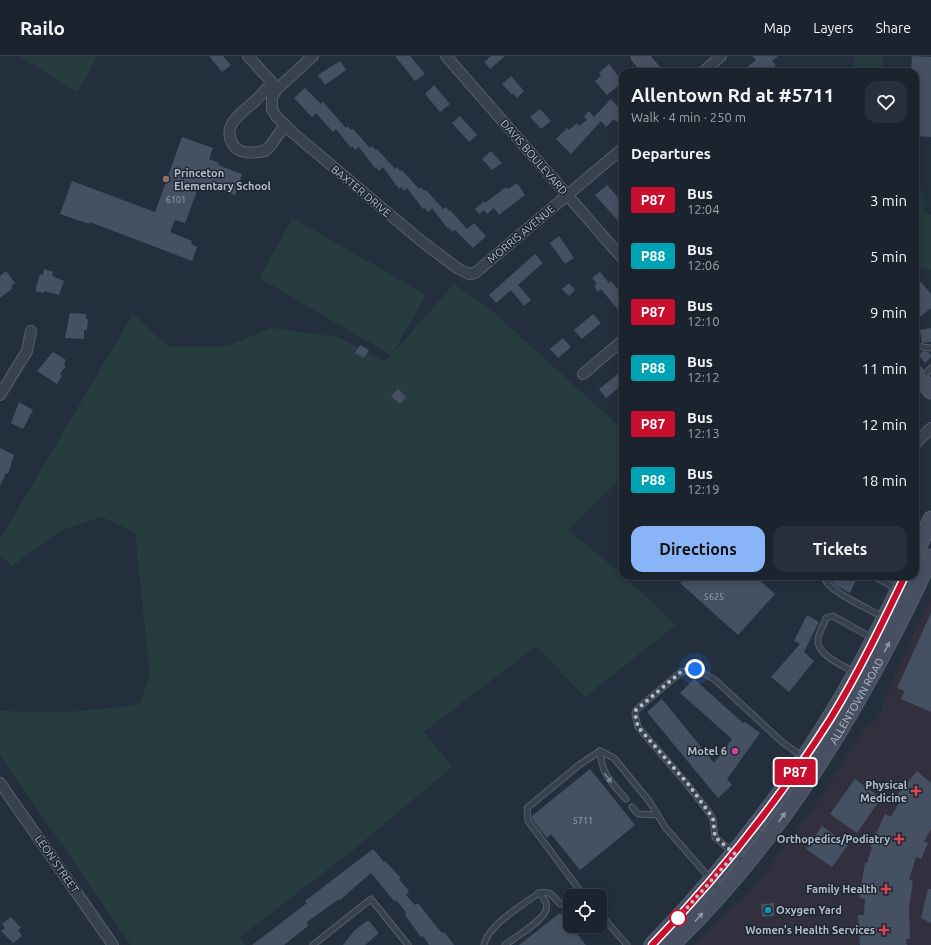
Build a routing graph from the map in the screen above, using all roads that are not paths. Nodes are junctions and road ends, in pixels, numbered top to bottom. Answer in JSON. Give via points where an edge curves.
{"nodes":[{"id":1,"x":248,"y":56,"type":"edge"},
{"id":2,"x":314,"y":56,"type":"edge"},
{"id":3,"x":446,"y":56,"type":"edge"},
{"id":4,"x":640,"y":56,"type":"edge"},
{"id":5,"x":721,"y":56,"type":"edge"},
{"id":6,"x":650,"y":68,"type":"edge"},
{"id":7,"x":708,"y":68,"type":"edge"},
{"id":8,"x":274,"y":86,"type":"junction"},
{"id":9,"x":285,"y":125,"type":"junction"},
{"id":10,"x":619,"y":151,"type":"edge"},
{"id":11,"x":567,"y":195,"type":"junction"},
{"id":12,"x":619,"y":254,"type":"edge"},
{"id":13,"x":475,"y":273,"type":"joint"},
{"id":14,"x":31,"y":332,"type":"dead end"},
{"id":15,"x":619,"y":343,"type":"edge"},
{"id":16,"x":919,"y":346,"type":"edge"},
{"id":17,"x":931,"y":348,"type":"edge"},
{"id":18,"x":931,"y":368,"type":"edge"},
{"id":19,"x":583,"y":374,"type":"dead end"},
{"id":20,"x":919,"y":375,"type":"edge"},
{"id":21,"x":919,"y":377,"type":"edge"},
{"id":22,"x":931,"y":391,"type":"edge"},
{"id":23,"x":0,"y":395,"type":"edge"},
{"id":24,"x":931,"y":428,"type":"edge"},
{"id":25,"x":919,"y":440,"type":"edge"},
{"id":26,"x":931,"y":520,"type":"edge"},
{"id":27,"x":919,"y":542,"type":"edge"},
{"id":28,"x":931,"y":556,"type":"edge"},
{"id":29,"x":825,"y":580,"type":"edge"},
{"id":30,"x":880,"y":580,"type":"edge"},
{"id":31,"x":903,"y":580,"type":"edge"},
{"id":32,"x":898,"y":590,"type":"junction"},
{"id":33,"x":885,"y":618,"type":"junction"},
{"id":34,"x":874,"y":640,"type":"junction"},
{"id":35,"x":856,"y":673,"type":"junction"},
{"id":36,"x":600,"y":751,"type":"junction"},
{"id":37,"x":805,"y":758,"type":"junction"},
{"id":38,"x":817,"y":767,"type":"junction"},
{"id":39,"x":0,"y":783,"type":"edge"},
{"id":40,"x":626,"y":800,"type":"dead end"},
{"id":41,"x":632,"y":807,"type":"dead end"},
{"id":42,"x":658,"y":815,"type":"junction"},
{"id":43,"x":740,"y":859,"type":"junction"},
{"id":44,"x":717,"y":886,"type":"junction"},
{"id":45,"x":579,"y":889,"type":"edge"},
{"id":46,"x":539,"y":893,"type":"junction"},
{"id":47,"x":560,"y":904,"type":"dead end"},
{"id":48,"x":607,"y":922,"type":"edge"},
{"id":49,"x":113,"y":945,"type":"edge"},
{"id":50,"x":313,"y":945,"type":"edge"},
{"id":51,"x":408,"y":945,"type":"edge"},
{"id":52,"x":484,"y":945,"type":"edge"},
{"id":53,"x":505,"y":945,"type":"edge"},
{"id":54,"x":627,"y":945,"type":"edge"},
{"id":55,"x":652,"y":945,"type":"edge"},
{"id":56,"x":672,"y":945,"type":"edge"}],
"edges":[{"from":1,"to":8,"type":"street"},
{"from":2,"to":8,"type":"street"},
{"from":3,"to":11,"type":"street","name":"DAVIS BOULEVARD"},
{"from":4,"to":6,"type":"main road"},
{"from":5,"to":7,"type":"street"},
{"from":8,"to":9,"type":"street","name":"BAXTER DRIVE","via":[[272,109]]},
{"from":8,"to":9,"type":"street","via":[[233,120],[230,140],[235,148],[243,152],[264,152]]},
{"from":9,"to":13,"type":"street","name":"BAXTER DRIVE","via":[[420,240],[457,268],[469,274]]},
{"from":10,"to":11,"type":"street","name":"MORRIS AVENUE"},
{"from":11,"to":12,"type":"street","name":"DAVIS BOULEVARD"},
{"from":11,"to":13,"type":"street","name":"MORRIS AVENUE"},
{"from":14,"to":23,"type":"street","via":[[27,351]]},
{"from":15,"to":19,"type":"street"},
{"from":16,"to":17,"type":"lane"},
{"from":18,"to":20,"type":"lane"},
{"from":21,"to":22,"type":"main road"},
{"from":24,"to":25,"type":"street"},
{"from":26,"to":27,"type":"main road"},
{"from":38,"to":28,"type":"main road","name":"ALLENTOWN ROAD","one_way":true,"via":[[886,649]]},
{"from":29,"to":33,"type":"lane","via":[[838,592]]},
{"from":30,"to":32,"type":"lane"},
{"from":31,"to":32,"type":"main road","name":"ALLENTOWN ROAD"},
{"from":32,"to":33,"type":"main road","name":"ALLENTOWN ROAD"},
{"from":33,"to":34,"type":"main road","name":"ALLENTOWN ROAD"},
{"from":34,"to":35,"type":"main road","name":"ALLENTOWN ROAD"},
{"from":34,"to":35,"type":"lane","via":[[833,616],[826,618],[817,640],[819,646],[826,656]]},
{"from":35,"to":37,"type":"main road","name":"ALLENTOWN ROAD"},
{"from":36,"to":40,"type":"lane","one_way":true,"via":[[601,766],[605,775]]},
{"from":36,"to":42,"type":"lane","via":[[614,758]]},
{"from":36,"to":45,"type":"lane","via":[[527,808],[528,821]]},
{"from":37,"to":38,"type":"lane"},
{"from":37,"to":43,"type":"main road","name":"ALLENTOWN ROAD","via":[[770,808]]},
{"from":37,"to":43,"type":"lane","via":[[782,742],[714,679],[695,669],[681,672],[636,710],[638,727],[688,784],[710,814],[715,837]]},
{"from":43,"to":38,"type":"main road","name":"ALLENTOWN ROAD","one_way":true},
{"from":39,"to":49,"type":"street","name":"LEON STREET"},
{"from":41,"to":42,"type":"lane","via":[[638,814]]},
{"from":42,"to":44,"type":"lane","via":[[664,827]]},
{"from":43,"to":44,"type":"main road","name":"ALLENTOWN ROAD"},
{"from":44,"to":55,"type":"main road","name":"ALLENTOWN ROAD"},
{"from":56,"to":44,"type":"main road","name":"ALLENTOWN ROAD","one_way":true},
{"from":46,"to":47,"type":"lane","via":[[551,893]]},
{"from":46,"to":52,"type":"lane","via":[[497,926],[485,938]]},
{"from":46,"to":53,"type":"lane","via":[[546,904],[546,910],[539,919]]},
{"from":48,"to":54,"type":"lane"},
{"from":50,"to":51,"type":"lane","via":[[371,899]]}]}
